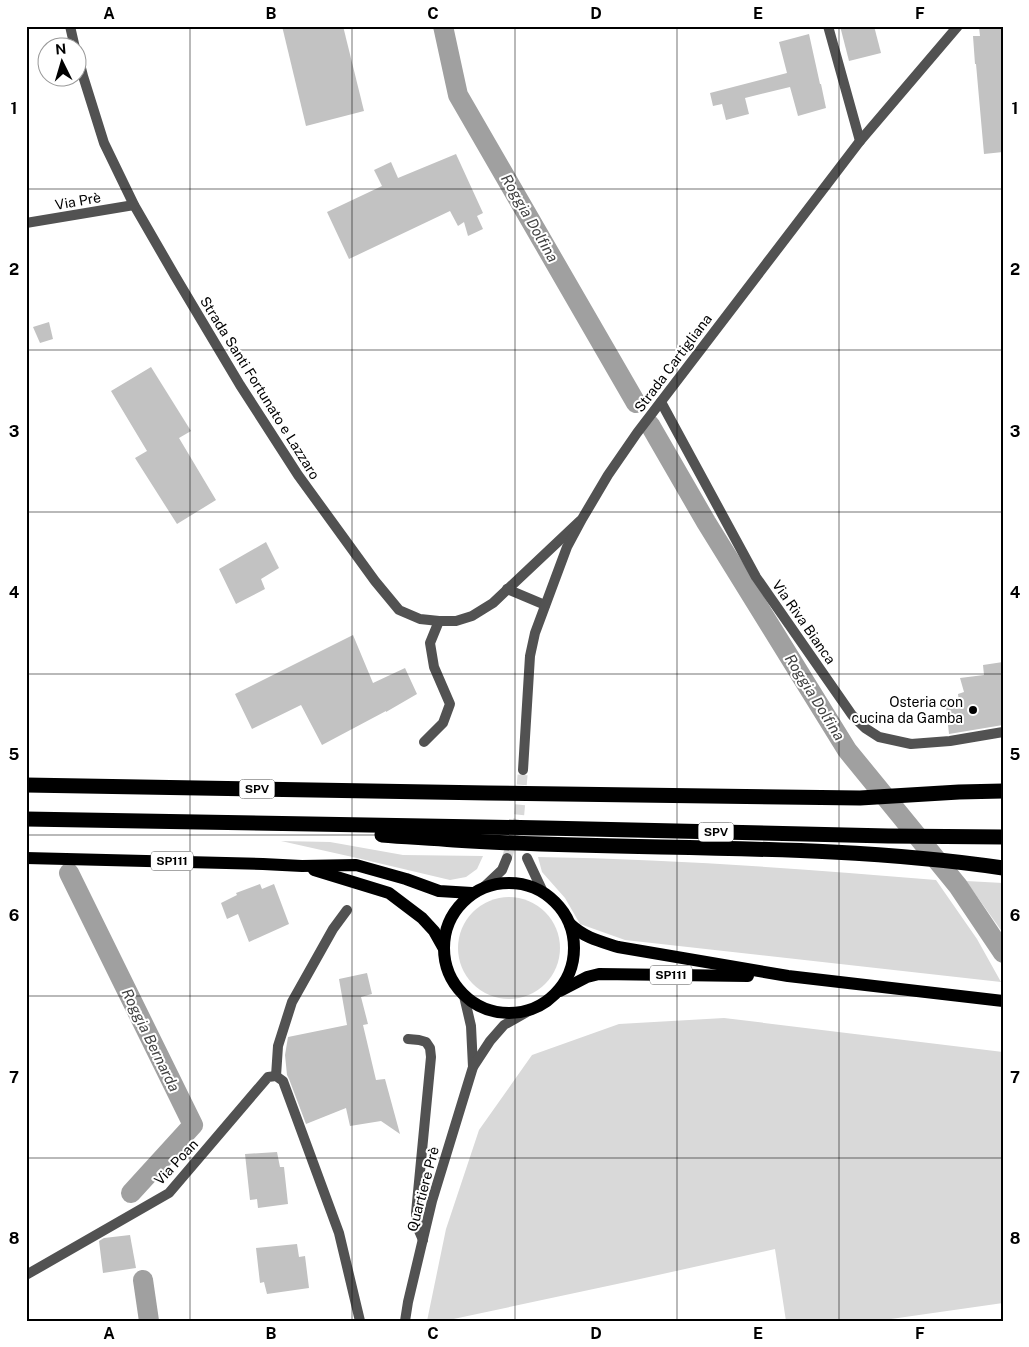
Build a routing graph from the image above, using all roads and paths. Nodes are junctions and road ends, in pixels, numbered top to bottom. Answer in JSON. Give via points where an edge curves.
{"nodes":[{"id":1,"x":828,"y":26,"type":"edge"},
{"id":2,"x":958,"y":26,"type":"edge"},
{"id":3,"x":87,"y":88,"type":"edge"},
{"id":4,"x":860,"y":141,"type":"junction"},
{"id":5,"x":134,"y":205,"type":"junction"},
{"id":6,"x":26,"y":223,"type":"edge"},
{"id":7,"x":660,"y":402,"type":"junction"},
{"id":8,"x":582,"y":519,"type":"junction"},
{"id":9,"x":507,"y":589,"type":"junction"},
{"id":10,"x":545,"y":605,"type":"junction"},
{"id":11,"x":439,"y":622,"type":"junction"},
{"id":12,"x":1003,"y":732,"type":"edge"},
{"id":13,"x":424,"y":742,"type":"dead end"},
{"id":14,"x":523,"y":770,"type":"tunnel mouth"},
{"id":15,"x":26,"y":785,"type":"edge"},
{"id":16,"x":1003,"y":791,"type":"edge"},
{"id":17,"x":26,"y":819,"type":"edge"},
{"id":18,"x":486,"y":835,"type":"junction"},
{"id":19,"x":1003,"y":837,"type":"edge"},
{"id":20,"x":26,"y":858,"type":"edge"},
{"id":21,"x":507,"y":858,"type":"tunnel mouth"},
{"id":22,"x":527,"y":858,"type":"dead end"},
{"id":23,"x":302,"y":866,"type":"junction"},
{"id":24,"x":1003,"y":868,"type":"edge"},
{"id":25,"x":484,"y":887,"type":"junction"},
{"id":26,"x":543,"y":892,"type":"junction"},
{"id":27,"x":472,"y":893,"type":"junction"},
{"id":28,"x":347,"y":910,"type":"dead end"},
{"id":29,"x":570,"y":924,"type":"junction"},
{"id":30,"x":443,"y":947,"type":"junction"},
{"id":31,"x":788,"y":976,"type":"junction"},
{"id":32,"x":558,"y":992,"type":"junction"},
{"id":33,"x":464,"y":996,"type":"junction"},
{"id":34,"x":1003,"y":1001,"type":"edge"},
{"id":35,"x":534,"y":1008,"type":"junction"},
{"id":36,"x":408,"y":1039,"type":"dead end"},
{"id":37,"x":473,"y":1067,"type":"junction"},
{"id":38,"x":276,"y":1076,"type":"junction"},
{"id":39,"x":423,"y":1240,"type":"junction"},
{"id":40,"x":26,"y":1275,"type":"edge"},
{"id":41,"x":360,"y":1321,"type":"edge"},
{"id":42,"x":405,"y":1321,"type":"edge"}],
"edges":[{"from":1,"to":4,"type":"street"},
{"from":2,"to":4,"type":"street","name":"Strada Cartigliana"},
{"from":3,"to":5,"type":"street","name":"Strada Santi Fortunato e Lazzaro","via":[[104,143]]},
{"from":4,"to":7,"type":"street","name":"Strada Cartigliana"},
{"from":5,"to":6,"type":"street","name":"Via Prè"},
{"from":5,"to":11,"type":"street","name":"Strada Santi Fortunato e Lazzaro","via":[[240,385],[298,476],[399,610],[420,619]]},
{"from":7,"to":8,"type":"street","name":"Strada Cartigliana","via":[[608,475]]},
{"from":7,"to":12,"type":"street","name":"Via Riva Bianca","via":[[756,576],[852,715],[865,728],[879,737],[911,744]]},
{"from":8,"to":9,"type":"street","name":"Strada Santi Fortunato e Lazzaro"},
{"from":8,"to":10,"type":"street","name":"Strada Cartigliana"},
{"from":9,"to":10,"type":"street"},
{"from":9,"to":11,"type":"street","name":"Strada Santi Fortunato e Lazzaro","via":[[493,603],[472,616]]},
{"from":10,"to":14,"type":"street","name":"Strada Cartigliana","via":[[530,656]]},
{"from":11,"to":13,"type":"street","via":[[430,643],[434,667],[450,704],[443,723]]},
{"from":15,"to":16,"type":"highway","number":"SPV","via":[[860,798]]},
{"from":17,"to":18,"type":"highway","number":"SPV","via":[[306,824]]},
{"from":18,"to":19,"type":"highway","number":"SPV","via":[[545,828]]},
{"from":18,"to":24,"type":"highway","via":[[543,845],[863,853]]},
{"from":20,"to":23,"type":"main road","number":"SP111"},
{"from":21,"to":25,"type":"street","via":[[502,870]]},
{"from":22,"to":26,"type":"street"},
{"from":23,"to":27,"type":"main road","number":"SP111","via":[[356,866],[439,891]]},
{"from":23,"to":30,"type":"main road","number":"SP111","via":[[388,893],[422,918]]},
{"from":25,"to":26,"type":"main road","number":"SP111","via":[[504,882],[524,884]]},
{"from":25,"to":27,"type":"main road","number":"SP111"},
{"from":26,"to":29,"type":"main road","number":"SP111","via":[[563,911]]},
{"from":27,"to":30,"type":"main road","number":"SP111","via":[[450,920]]},
{"from":28,"to":38,"type":"street","via":[[292,1002],[278,1046]]},
{"from":29,"to":31,"type":"main road","number":"SP111","via":[[591,938],[618,947]]},
{"from":29,"to":32,"type":"main road","number":"SP111","via":[[574,948],[570,971]]},
{"from":30,"to":33,"type":"main road","number":"SP111","via":[[445,965],[452,982]]},
{"from":31,"to":32,"type":"main road","number":"SP111","via":[[599,974],[586,976]]},
{"from":31,"to":34,"type":"main road","number":"SP111"},
{"from":32,"to":35,"type":"main road","number":"SP111"},
{"from":33,"to":35,"type":"main road","number":"SP111","via":[[497,1012],[516,1013]]},
{"from":33,"to":37,"type":"street","name":"Quartiere Prè","via":[[471,1026]]},
{"from":35,"to":37,"type":"street","name":"Quartiere Prè","via":[[504,1025]]},
{"from":36,"to":39,"type":"street","via":[[426,1042],[431,1057],[416,1212]]},
{"from":37,"to":39,"type":"street","name":"Quartiere Prè"},
{"from":38,"to":40,"type":"street","name":"Via Poan","via":[[268,1077],[169,1193]]},
{"from":38,"to":41,"type":"street","via":[[283,1081],[340,1233]]},
{"from":39,"to":42,"type":"street","name":"Quartiere Prè"}]}
